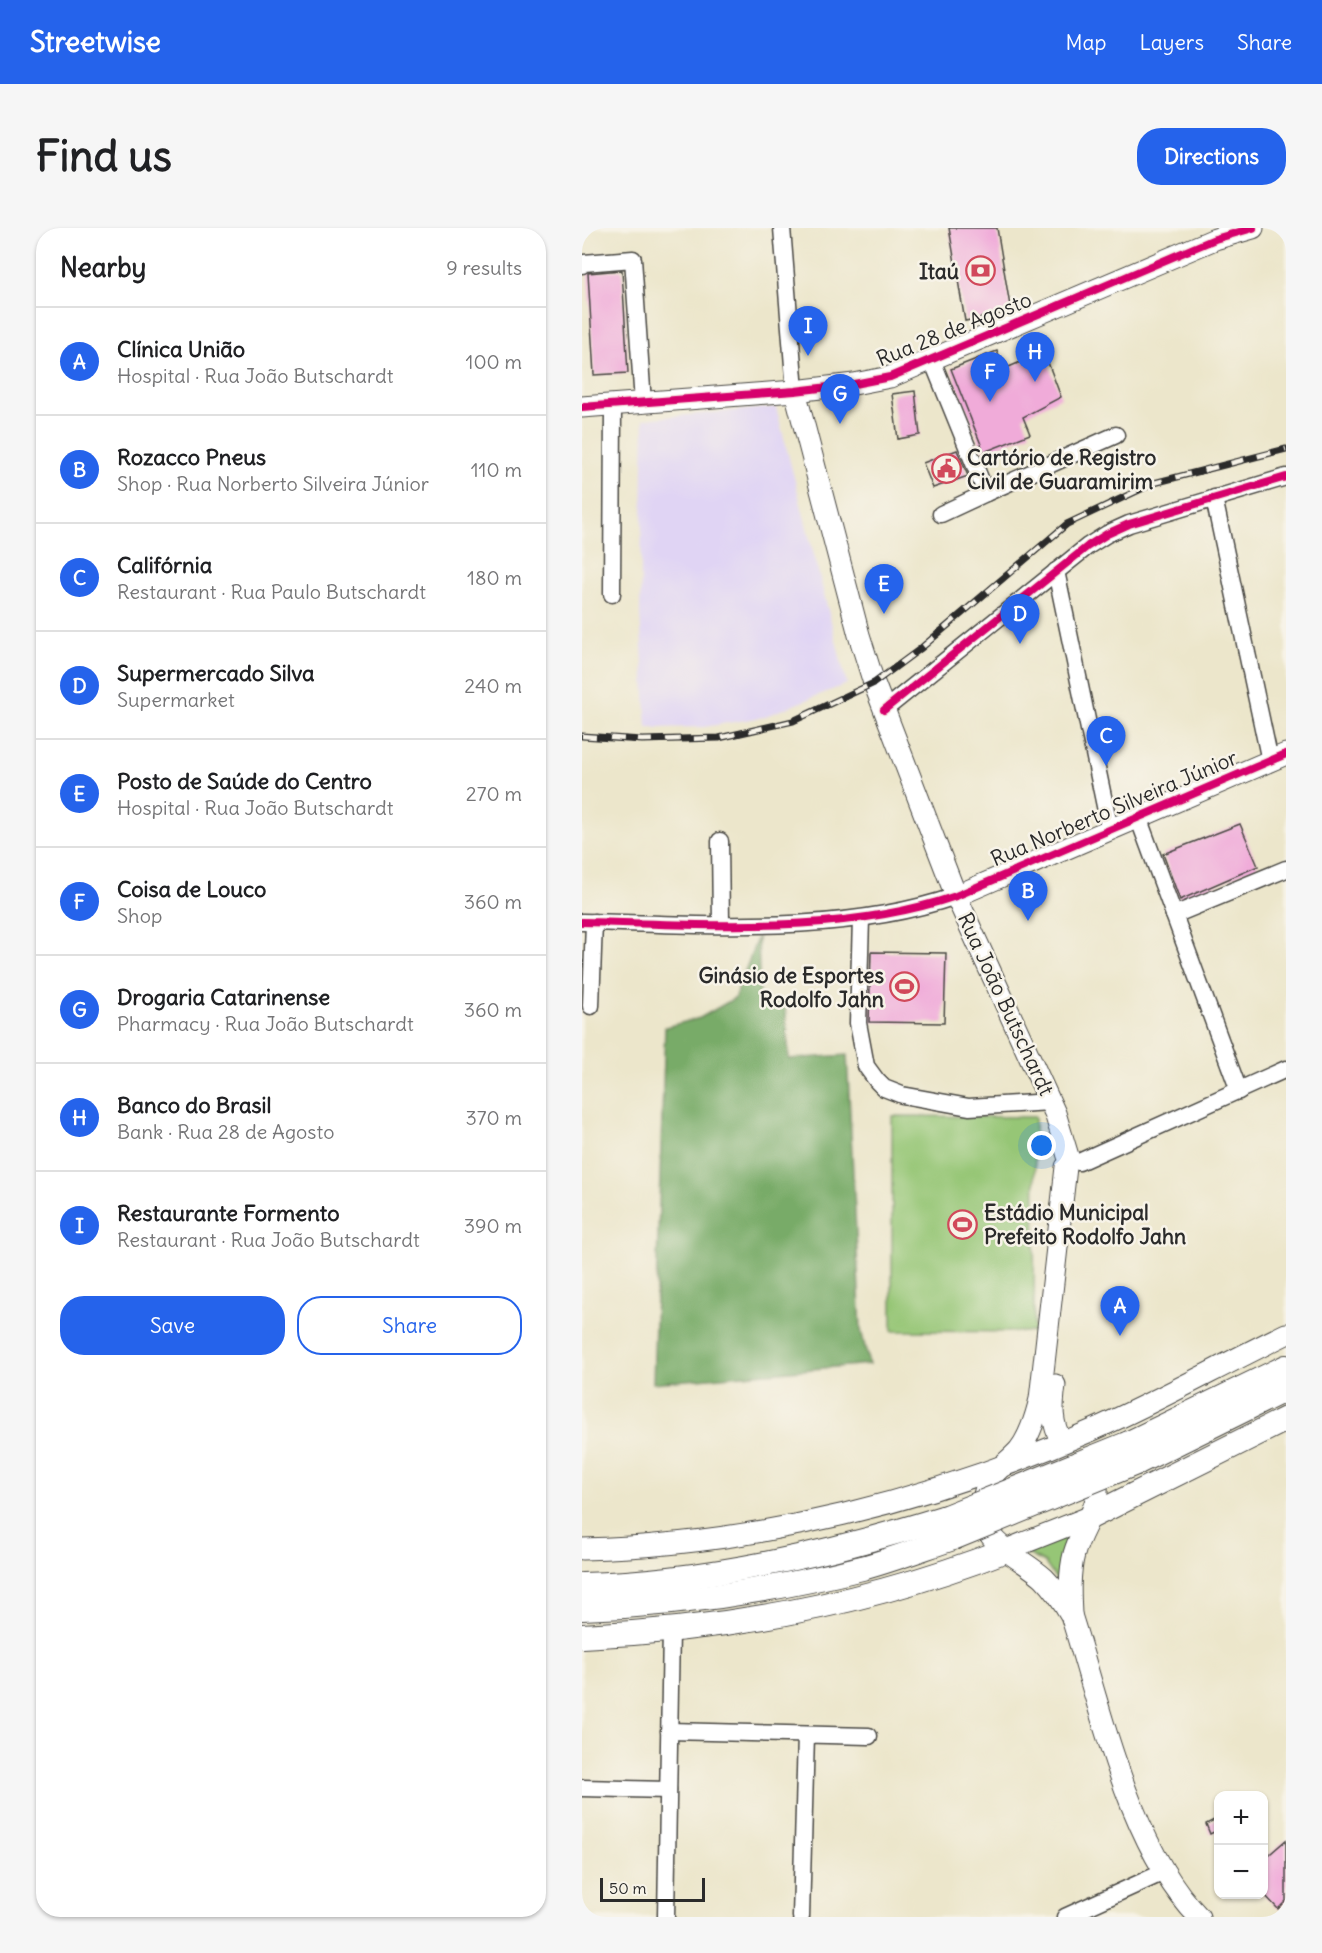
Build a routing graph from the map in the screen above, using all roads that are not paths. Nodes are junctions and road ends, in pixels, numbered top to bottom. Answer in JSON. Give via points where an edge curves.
{"nodes":[{"id":1,"x":782,"y":228,"type":"edge"},
{"id":2,"x":1253,"y":228,"type":"edge"},
{"id":3,"x":1215,"y":234,"type":"edge"},
{"id":4,"x":582,"y":265,"type":"edge"},
{"id":5,"x":932,"y":360,"type":"junction"},
{"id":6,"x":795,"y":392,"type":"junction"},
{"id":7,"x":643,"y":404,"type":"junction"},
{"id":8,"x":613,"y":406,"type":"junction"},
{"id":9,"x":582,"y":407,"type":"edge"},
{"id":10,"x":1116,"y":435,"type":"dead end"},
{"id":11,"x":1286,"y":477,"type":"edge"},
{"id":12,"x":986,"y":494,"type":"junction"},
{"id":13,"x":1214,"y":498,"type":"junction"},
{"id":14,"x":941,"y":514,"type":"dead end"},
{"id":15,"x":1056,"y":571,"type":"junction"},
{"id":16,"x":612,"y":594,"type":"dead end"},
{"id":17,"x":884,"y":710,"type":"junction"},
{"id":18,"x":1278,"y":757,"type":"edge"},
{"id":19,"x":1138,"y":817,"type":"junction"},
{"id":20,"x":1110,"y":830,"type":"junction"},
{"id":21,"x":720,"y":842,"type":"dead end"},
{"id":22,"x":1286,"y":869,"type":"edge"},
{"id":23,"x":956,"y":896,"type":"junction"},
{"id":24,"x":1174,"y":915,"type":"junction"},
{"id":25,"x":861,"y":919,"type":"junction"},
{"id":26,"x":588,"y":922,"type":"edge"},
{"id":27,"x":721,"y":924,"type":"junction"},
{"id":28,"x":591,"y":1006,"type":"dead end"},
{"id":29,"x":1286,"y":1070,"type":"edge"},
{"id":30,"x":1239,"y":1091,"type":"junction"},
{"id":31,"x":1051,"y":1102,"type":"junction"},
{"id":32,"x":1073,"y":1163,"type":"junction"},
{"id":33,"x":1286,"y":1334,"type":"edge"},
{"id":34,"x":1286,"y":1367,"type":"edge"},
{"id":35,"x":1286,"y":1389,"type":"edge"},
{"id":36,"x":1053,"y":1419,"type":"junction"},
{"id":37,"x":1286,"y":1419,"type":"edge"},
{"id":38,"x":1094,"y":1429,"type":"junction"},
{"id":39,"x":1062,"y":1442,"type":"junction"},
{"id":40,"x":1131,"y":1453,"type":"junction"},
{"id":41,"x":1004,"y":1465,"type":"junction"},
{"id":42,"x":1100,"y":1512,"type":"junction"},
{"id":43,"x":950,"y":1528,"type":"junction"},
{"id":44,"x":582,"y":1549,"type":"edge"},
{"id":45,"x":1006,"y":1550,"type":"junction"},
{"id":46,"x":982,"y":1559,"type":"junction"},
{"id":47,"x":1039,"y":1574,"type":"junction"},
{"id":48,"x":582,"y":1585,"type":"edge"},
{"id":49,"x":582,"y":1608,"type":"edge"},
{"id":50,"x":1071,"y":1615,"type":"junction"},
{"id":51,"x":671,"y":1630,"type":"junction"},
{"id":52,"x":582,"y":1636,"type":"edge"},
{"id":53,"x":669,"y":1731,"type":"junction"},
{"id":54,"x":806,"y":1735,"type":"junction"},
{"id":55,"x":869,"y":1736,"type":"dead end"},
{"id":56,"x":582,"y":1788,"type":"edge"},
{"id":57,"x":668,"y":1790,"type":"junction"},
{"id":58,"x":1164,"y":1872,"type":"junction"},
{"id":59,"x":666,"y":1917,"type":"edge"},
{"id":60,"x":801,"y":1917,"type":"edge"},
{"id":61,"x":1065,"y":1917,"type":"edge"},
{"id":62,"x":1198,"y":1917,"type":"edge"}],
"edges":[{"from":1,"to":6,"type":"street","name":"Rua João Butschardt"},
{"from":2,"to":3,"type":"main road","name":"Rua 28 de Agosto"},
{"from":3,"to":5,"type":"main road","name":"Rua 28 de Agosto"},
{"from":4,"to":7,"type":"street","via":[[633,259]]},
{"from":5,"to":6,"type":"main road","name":"Rua 28 de Agosto","via":[[874,381]]},
{"from":5,"to":12,"type":"street"},
{"from":6,"to":7,"type":"main road","name":"Rua 28 de Agosto"},
{"from":6,"to":17,"type":"main road","name":"Rua João Butschardt","via":[[859,635]]},
{"from":7,"to":8,"type":"main road","name":"Rua 28 de Agosto"},
{"from":8,"to":9,"type":"main road","name":"Rua 28 de Agosto"},
{"from":8,"to":16,"type":"street"},
{"from":10,"to":12,"type":"street"},
{"from":11,"to":13,"type":"street"},
{"from":12,"to":14,"type":"street"},
{"from":13,"to":15,"type":"street","via":[[1114,530]]},
{"from":13,"to":18,"type":"street"},
{"from":15,"to":17,"type":"street"},
{"from":15,"to":20,"type":"street"},
{"from":17,"to":23,"type":"main road","name":"Rua João Butschardt"},
{"from":18,"to":19,"type":"main road","name":"Rua Norberto Silveira Júnior"},
{"from":19,"to":20,"type":"main road","name":"Rua Norberto Silveira Júnior"},
{"from":19,"to":24,"type":"street"},
{"from":20,"to":23,"type":"main road","name":"Rua Norberto Silveira Júnior"},
{"from":21,"to":27,"type":"street"},
{"from":22,"to":24,"type":"street"},
{"from":23,"to":25,"type":"street","via":[[923,908]]},
{"from":23,"to":31,"type":"main road","name":"Rua João Butschardt"},
{"from":24,"to":30,"type":"street"},
{"from":25,"to":27,"type":"street"},
{"from":25,"to":31,"type":"street","via":[[858,1023],[866,1066],[884,1088],[969,1107]]},
{"from":26,"to":27,"type":"street"},
{"from":26,"to":28,"type":"street"},
{"from":29,"to":30,"type":"street"},
{"from":30,"to":32,"type":"street"},
{"from":31,"to":32,"type":"main road","name":"Rua João Butschardt"},
{"from":32,"to":36,"type":"main road","name":"Rua João Butschardt"},
{"from":32,"to":41,"type":"main road","name":"Rua João Butschardt","via":[[1040,1400],[1021,1448]]},
{"from":33,"to":38,"type":"main road"},
{"from":34,"to":40,"type":"highway"},
{"from":35,"to":40,"type":"highway"},
{"from":36,"to":38,"type":"main road"},
{"from":36,"to":39,"type":"main road","name":"Rua João Butschardt"},
{"from":37,"to":42,"type":"highway"},
{"from":38,"to":39,"type":"main road"},
{"from":39,"to":41,"type":"main road"},
{"from":39,"to":42,"type":"main road","via":[[1074,1446],[1090,1461],[1098,1485]]},
{"from":40,"to":43,"type":"highway","bridge":true},
{"from":41,"to":44,"type":"main road","via":[[841,1515],[774,1529],[718,1539]]},
{"from":41,"to":45,"type":"main road","via":[[990,1479],[981,1508],[989,1534]]},
{"from":42,"to":45,"type":"main road"},
{"from":42,"to":50,"type":"main road","via":[[1074,1554]]},
{"from":43,"to":48,"type":"highway","via":[[752,1567]]},
{"from":43,"to":49,"type":"highway","via":[[864,1567],[798,1582],[730,1594]]},
{"from":45,"to":46,"type":"highway"},
{"from":45,"to":47,"type":"main road"},
{"from":46,"to":47,"type":"main road","via":[[999,1560]]},
{"from":46,"to":51,"type":"highway","via":[[879,1592],[811,1608]]},
{"from":47,"to":50,"type":"main road"},
{"from":50,"to":58,"type":"main road","via":[[1126,1790]]},
{"from":51,"to":52,"type":"highway"},
{"from":51,"to":53,"type":"street"},
{"from":53,"to":54,"type":"street"},
{"from":53,"to":57,"type":"street"},
{"from":54,"to":55,"type":"street"},
{"from":54,"to":60,"type":"street"},
{"from":56,"to":57,"type":"street"},
{"from":57,"to":59,"type":"street"},
{"from":58,"to":61,"type":"street"},
{"from":58,"to":62,"type":"main road"}]}
